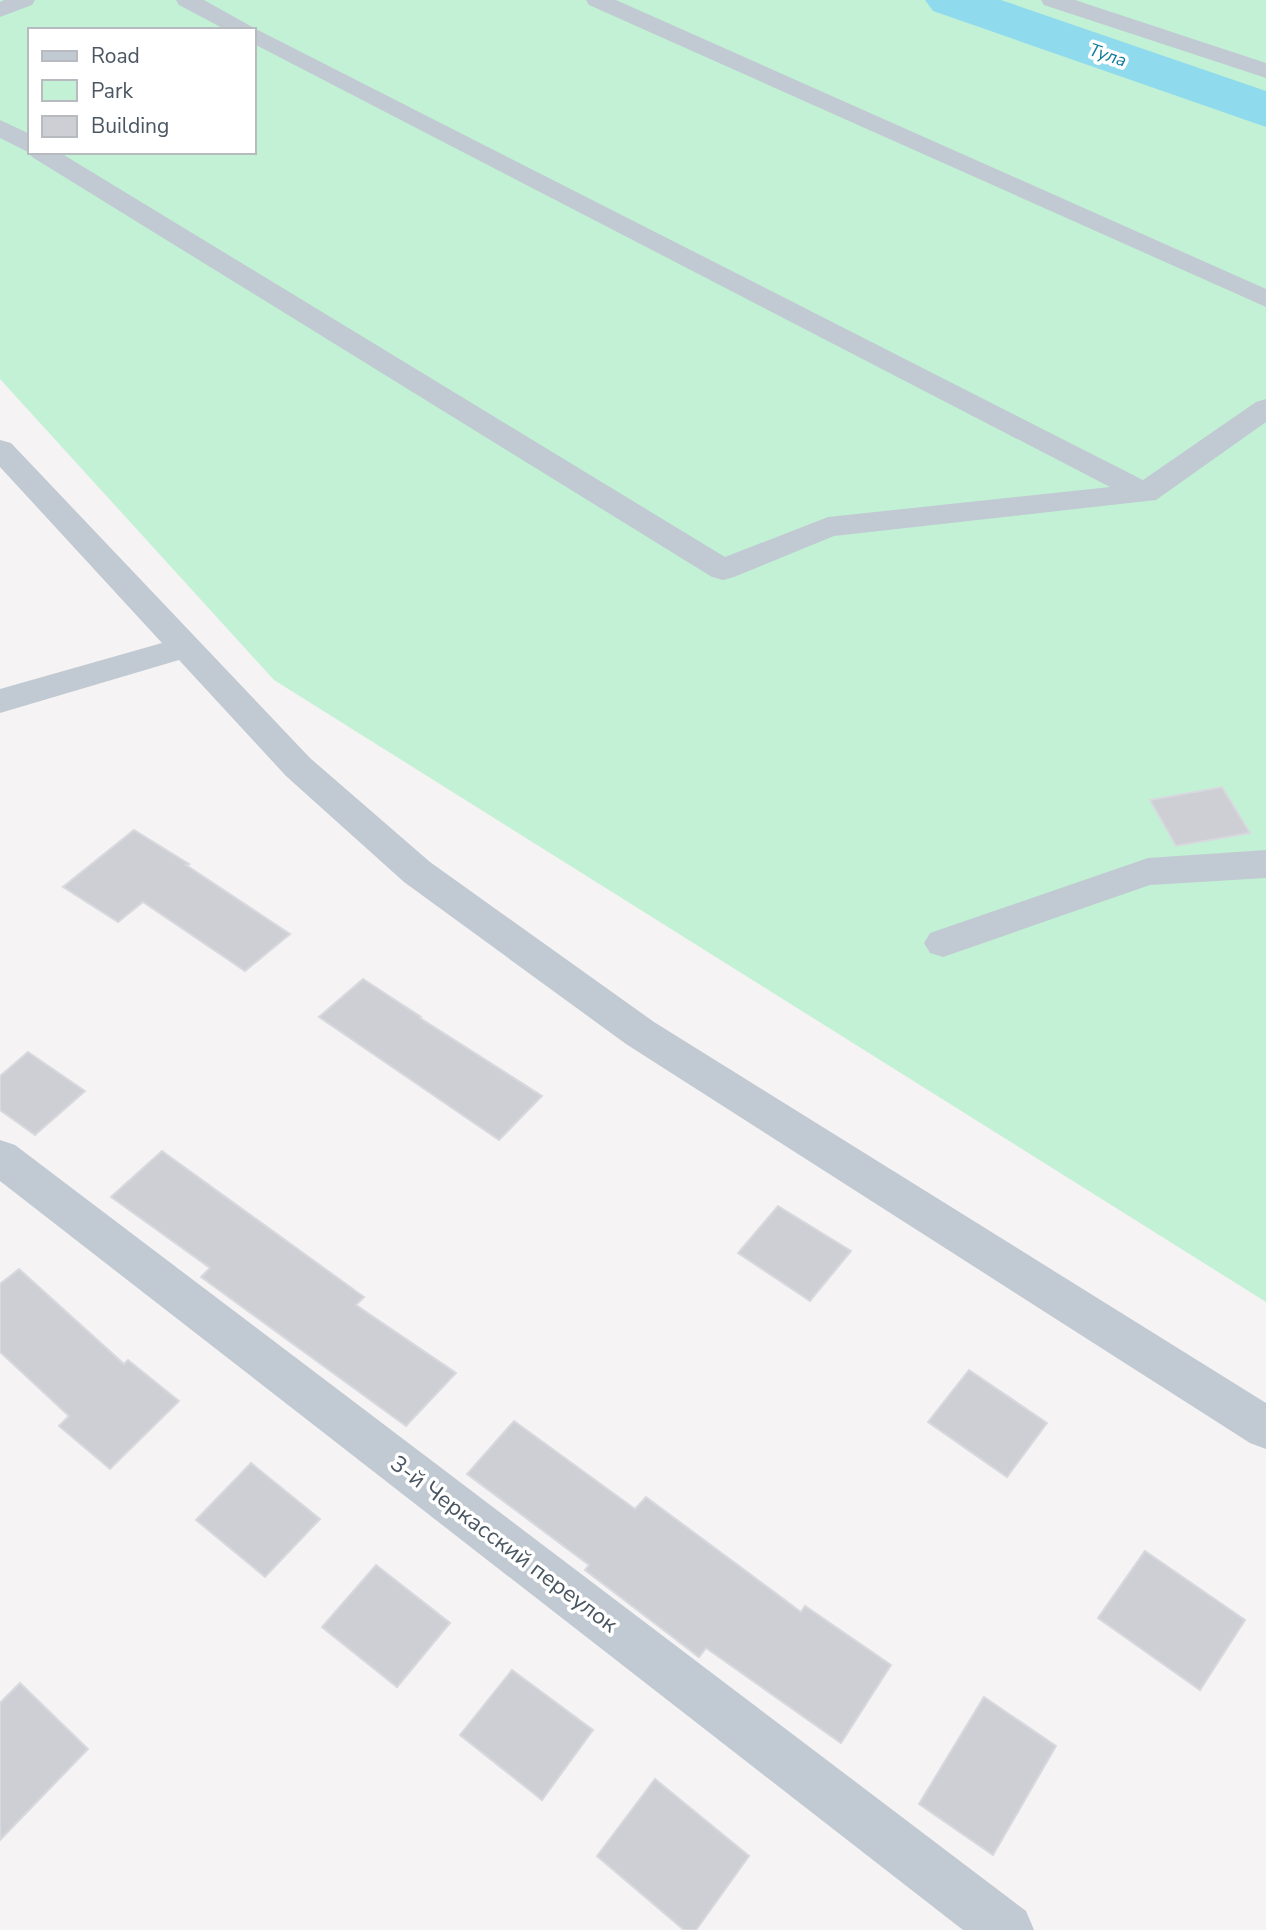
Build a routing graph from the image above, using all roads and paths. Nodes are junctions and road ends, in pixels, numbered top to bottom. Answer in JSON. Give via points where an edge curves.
{"nodes":[{"id":1,"x":24,"y":0,"type":"edge"},
{"id":2,"x":187,"y":0,"type":"edge"},
{"id":3,"x":597,"y":0,"type":"edge"},
{"id":4,"x":1052,"y":0,"type":"edge"},
{"id":5,"x":0,"y":9,"type":"edge"},
{"id":6,"x":240,"y":28,"type":"edge"},
{"id":7,"x":256,"y":35,"type":"edge"},
{"id":8,"x":1266,"y":71,"type":"edge"},
{"id":9,"x":0,"y":127,"type":"edge"},
{"id":10,"x":28,"y":144,"type":"edge"},
{"id":11,"x":44,"y":154,"type":"edge"},
{"id":12,"x":1266,"y":299,"type":"edge"},
{"id":13,"x":1266,"y":408,"type":"edge"},
{"id":14,"x":0,"y":449,"type":"edge"},
{"id":15,"x":15,"y":484,"type":"edge"},
{"id":16,"x":1145,"y":493,"type":"junction"},
{"id":17,"x":186,"y":647,"type":"junction"},
{"id":18,"x":0,"y":701,"type":"edge"},
{"id":19,"x":1266,"y":863,"type":"edge"},
{"id":20,"x":943,"y":943,"type":"dead end"},
{"id":21,"x":0,"y":1157,"type":"edge"},
{"id":22,"x":1266,"y":1428,"type":"edge"},
{"id":23,"x":1007,"y":1930,"type":"edge"}],
"edges":[{"from":1,"to":5,"type":"street"},
{"from":2,"to":6,"type":"street"},
{"from":3,"to":12,"type":"street"},
{"from":4,"to":8,"type":"street"},
{"from":7,"to":16,"type":"street"},
{"from":9,"to":10,"type":"street"},
{"from":11,"to":16,"type":"street","via":[[723,570],[828,527]]},
{"from":13,"to":16,"type":"street"},
{"from":14,"to":15,"type":"street"},
{"from":15,"to":17,"type":"street"},
{"from":17,"to":18,"type":"street"},
{"from":17,"to":22,"type":"street","via":[[298,767],[417,872],[528,953],[640,1033]]},
{"from":19,"to":20,"type":"street","via":[[1148,872]]},
{"from":21,"to":23,"type":"street","name":"3-й Черкасский переулок"}]}
